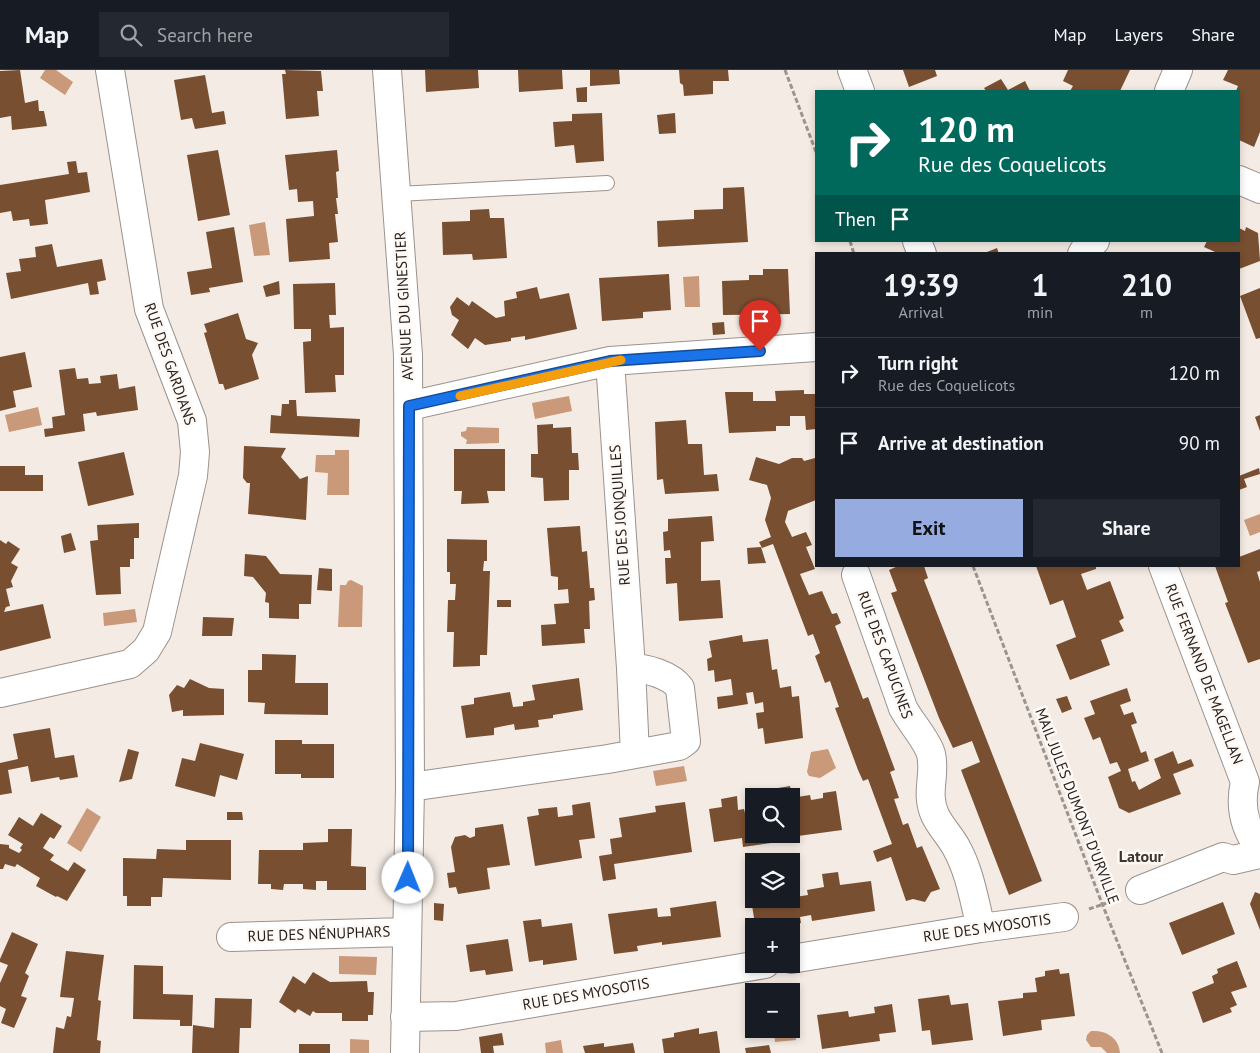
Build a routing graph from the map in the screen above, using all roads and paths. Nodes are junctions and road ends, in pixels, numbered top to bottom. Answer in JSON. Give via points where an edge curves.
{"nodes":[{"id":1,"x":110,"y":70,"type":"edge"},
{"id":2,"x":387,"y":70,"type":"edge"},
{"id":3,"x":785,"y":70,"type":"edge"},
{"id":4,"x":852,"y":70,"type":"edge"},
{"id":5,"x":1178,"y":70,"type":"edge"},
{"id":6,"x":860,"y":90,"type":"edge"},
{"id":7,"x":1169,"y":90,"type":"edge"},
{"id":8,"x":815,"y":149,"type":"edge"},
{"id":9,"x":1240,"y":180,"type":"edge"},
{"id":10,"x":607,"y":183,"type":"dead end"},
{"id":11,"x":1260,"y":190,"type":"edge"},
{"id":12,"x":398,"y":194,"type":"junction"},
{"id":13,"x":1093,"y":242,"type":"edge"},
{"id":14,"x":1083,"y":252,"type":"edge"},
{"id":15,"x":815,"y":347,"type":"edge"},
{"id":16,"x":610,"y":361,"type":"junction"},
{"id":17,"x":409,"y":406,"type":"junction"},
{"id":18,"x":973,"y":567,"type":"edge"},
{"id":19,"x":1163,"y":567,"type":"edge"},
{"id":20,"x":856,"y":574,"type":"dead end"},
{"id":21,"x":631,"y":668,"type":"junction"},
{"id":22,"x":0,"y":693,"type":"edge"},
{"id":23,"x":635,"y":754,"type":"junction"},
{"id":24,"x":410,"y":787,"type":"junction"},
{"id":25,"x":1252,"y":788,"type":"edge"},
{"id":26,"x":1256,"y":835,"type":"edge"},
{"id":27,"x":1260,"y":854,"type":"edge"},
{"id":28,"x":1223,"y":857,"type":"junction"},
{"id":29,"x":1140,"y":890,"type":"dead end"},
{"id":30,"x":1064,"y":916,"type":"dead end"},
{"id":31,"x":980,"y":928,"type":"junction"},
{"id":32,"x":406,"y":932,"type":"junction"},
{"id":33,"x":231,"y":937,"type":"dead end"},
{"id":34,"x":800,"y":958,"type":"edge"},
{"id":35,"x":745,"y":967,"type":"edge"},
{"id":36,"x":405,"y":1017,"type":"junction"},
{"id":37,"x":405,"y":1053,"type":"edge"},
{"id":38,"x":1162,"y":1053,"type":"edge"}],
"edges":[{"from":1,"to":22,"type":"street","name":"RUE DES GARDIANS","via":[[149,308],[192,421],[193,476],[157,632],[146,650],[130,664]]},
{"from":2,"to":12,"type":"street","name":"AVENUE DU GINESTIER"},
{"from":3,"to":8,"type":"path"},
{"from":4,"to":6,"type":"street"},
{"from":5,"to":7,"type":"street"},
{"from":9,"to":11,"type":"street"},
{"from":10,"to":12,"type":"lane"},
{"from":12,"to":17,"type":"street","name":"AVENUE DU GINESTIER"},
{"from":13,"to":14,"type":"street"},
{"from":15,"to":16,"type":"street"},
{"from":16,"to":17,"type":"street"},
{"from":16,"to":21,"type":"street","name":"RUE DES JONQUILLES"},
{"from":17,"to":24,"type":"street","name":"AVENUE DU GINESTIER"},
{"from":18,"to":38,"type":"path","name":"MAIL JULES DUMONT D'URVILLE"},
{"from":19,"to":25,"type":"street","name":"RUE FERNAND DE MAGELLAN"},
{"from":20,"to":31,"type":"street","name":"RUE DES CAPUCINES","via":[[903,708],[931,754],[929,797],[935,815],[957,848],[976,897]]},
{"from":21,"to":23,"type":"street","name":"RUE DES JONQUILLES"},
{"from":21,"to":23,"type":"street","via":[[643,668],[676,682],[680,688],[687,737],[679,746]]},
{"from":23,"to":24,"type":"street"},
{"from":24,"to":32,"type":"street","name":"AVENUE DU GINESTIER"},
{"from":25,"to":26,"type":"street","name":"RUE FERNAND DE MAGELLAN","via":[[1242,798]]},
{"from":26,"to":28,"type":"street","via":[[1226,850]]},
{"from":27,"to":28,"type":"street","via":[[1234,860]]},
{"from":28,"to":29,"type":"street"},
{"from":30,"to":31,"type":"street","name":"RUE DES MYOSOTIS"},
{"from":31,"to":34,"type":"street","name":"RUE DES MYOSOTIS"},
{"from":32,"to":33,"type":"street","name":"RUE DES NÉNUPHARS"},
{"from":32,"to":36,"type":"street","name":"AVENUE DU GINESTIER"},
{"from":35,"to":36,"type":"street","name":"RUE DES MYOSOTIS","via":[[456,1016]]},
{"from":36,"to":37,"type":"street","name":"AVENUE DU GINESTIER"}]}
